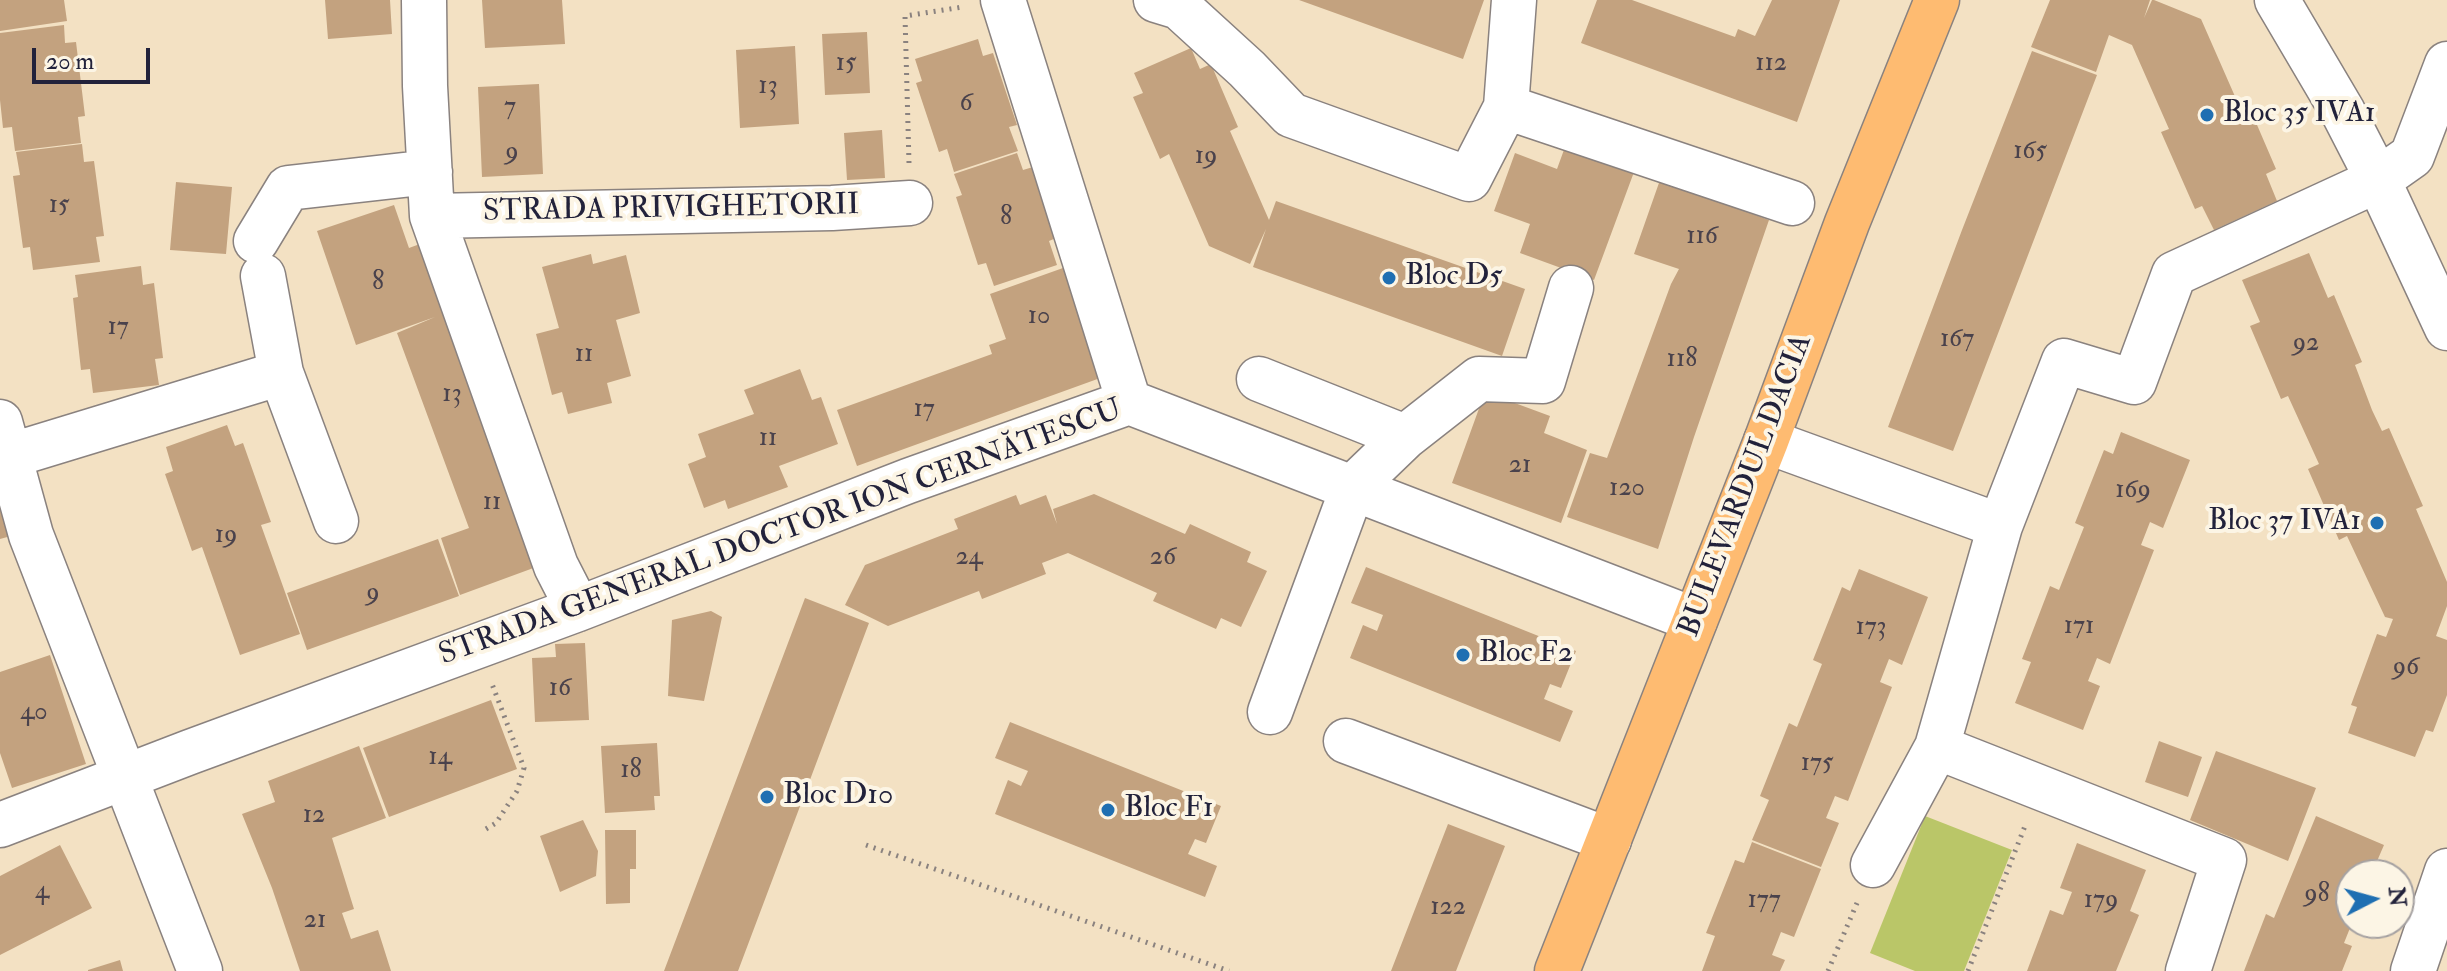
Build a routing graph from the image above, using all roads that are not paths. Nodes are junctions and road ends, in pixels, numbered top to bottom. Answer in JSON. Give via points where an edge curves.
{"nodes":[{"id":1,"x":424,"y":0,"type":"edge"},
{"id":2,"x":1156,"y":0,"type":"edge"},
{"id":3,"x":1514,"y":0,"type":"edge"},
{"id":4,"x":1937,"y":0,"type":"edge"},
{"id":5,"x":2277,"y":0,"type":"edge"},
{"id":6,"x":1003,"y":1,"type":"edge"},
{"id":7,"x":2447,"y":64,"type":"edge"},
{"id":8,"x":1506,"y":107,"type":"junction"},
{"id":9,"x":430,"y":172,"type":"junction"},
{"id":10,"x":2378,"y":180,"type":"junction"},
{"id":11,"x":910,"y":203,"type":"road end"},
{"id":12,"x":1792,"y":203,"type":"dead end"},
{"id":13,"x":432,"y":216,"type":"junction"},
{"id":14,"x":1571,"y":288,"type":"dead end"},
{"id":15,"x":2445,"y":317,"type":"edge"},
{"id":16,"x":281,"y":373,"type":"junction"},
{"id":17,"x":1259,"y":379,"type":"dead end"},
{"id":18,"x":1129,"y":402,"type":"junction"},
{"id":19,"x":1405,"y":437,"type":"junction"},
{"id":20,"x":4,"y":439,"type":"edge"},
{"id":21,"x":1766,"y":441,"type":"junction"},
{"id":22,"x":1353,"y":487,"type":"junction"},
{"id":23,"x":336,"y":521,"type":"dead end"},
{"id":24,"x":2000,"y":526,"type":"junction"},
{"id":25,"x":578,"y":609,"type":"junction"},
{"id":26,"x":1695,"y":620,"type":"junction"},
{"id":27,"x":1270,"y":712,"type":"dead end"},
{"id":28,"x":1346,"y":741,"type":"dead end"},
{"id":29,"x":1937,"y":747,"type":"junction"},
{"id":30,"x":124,"y":779,"type":"junction"},
{"id":31,"x":0,"y":825,"type":"edge"},
{"id":32,"x":1609,"y":840,"type":"junction"},
{"id":33,"x":1873,"y":865,"type":"road end"},
{"id":34,"x":2447,"y":871,"type":"edge"},
{"id":35,"x":200,"y":971,"type":"edge"},
{"id":36,"x":1557,"y":971,"type":"edge"},
{"id":37,"x":2188,"y":971,"type":"edge"},
{"id":38,"x":2413,"y":971,"type":"edge"}],
"edges":[{"from":1,"to":9,"type":"street","name":"STRADA PRIVIGHETORII"},
{"from":2,"to":8,"type":"street","via":[[1179,7],[1291,115],[1469,179]]},
{"from":3,"to":8,"type":"street"},
{"from":4,"to":21,"type":"main road","name":"BULEVARDUL DACIA"},
{"from":5,"to":10,"type":"street"},
{"from":6,"to":18,"type":"street"},
{"from":7,"to":10,"type":"street","via":[[2412,156]]},
{"from":8,"to":12,"type":"street"},
{"from":9,"to":13,"type":"street","name":"STRADA PRIVIGHETORII"},
{"from":9,"to":16,"type":"street","via":[[288,188],[260,258]]},
{"from":10,"to":15,"type":"street"},
{"from":10,"to":24,"type":"street","via":[[2174,274],[2134,382],[2064,361]]},
{"from":11,"to":13,"type":"street","name":"STRADA PRIVIGHETORII"},
{"from":13,"to":25,"type":"street","name":"STRADA PRIVIGHETORII","via":[[556,566]]},
{"from":14,"to":19,"type":"street","via":[[1543,381],[1479,379]]},
{"from":16,"to":20,"type":"street"},
{"from":16,"to":23,"type":"street"},
{"from":17,"to":19,"type":"street"},
{"from":18,"to":22,"type":"street","name":"STRADA GENERAL DOCTOR ION CERNĂTESCU"},
{"from":18,"to":25,"type":"street","name":"STRADA GENERAL DOCTOR ION CERNĂTESCU"},
{"from":19,"to":22,"type":"street"},
{"from":20,"to":30,"type":"street","via":[[31,535]]},
{"from":21,"to":24,"type":"street"},
{"from":21,"to":26,"type":"main road","name":"BULEVARDUL DACIA"},
{"from":22,"to":26,"type":"street","name":"STRADA GENERAL DOCTOR ION CERNĂTESCU"},
{"from":22,"to":27,"type":"street"},
{"from":24,"to":29,"type":"street"},
{"from":25,"to":30,"type":"street","name":"STRADA GENERAL DOCTOR ION CERNĂTESCU"},
{"from":26,"to":32,"type":"main road","name":"BULEVARDUL DACIA"},
{"from":28,"to":32,"type":"street"},
{"from":29,"to":33,"type":"street"},
{"from":29,"to":37,"type":"street","via":[[2224,860]]},
{"from":30,"to":31,"type":"street","name":"STRADA GENERAL DOCTOR ION CERNĂTESCU"},
{"from":30,"to":35,"type":"street"},
{"from":32,"to":36,"type":"main road","name":"BULEVARDUL DACIA"},
{"from":34,"to":38,"type":"street"}]}
